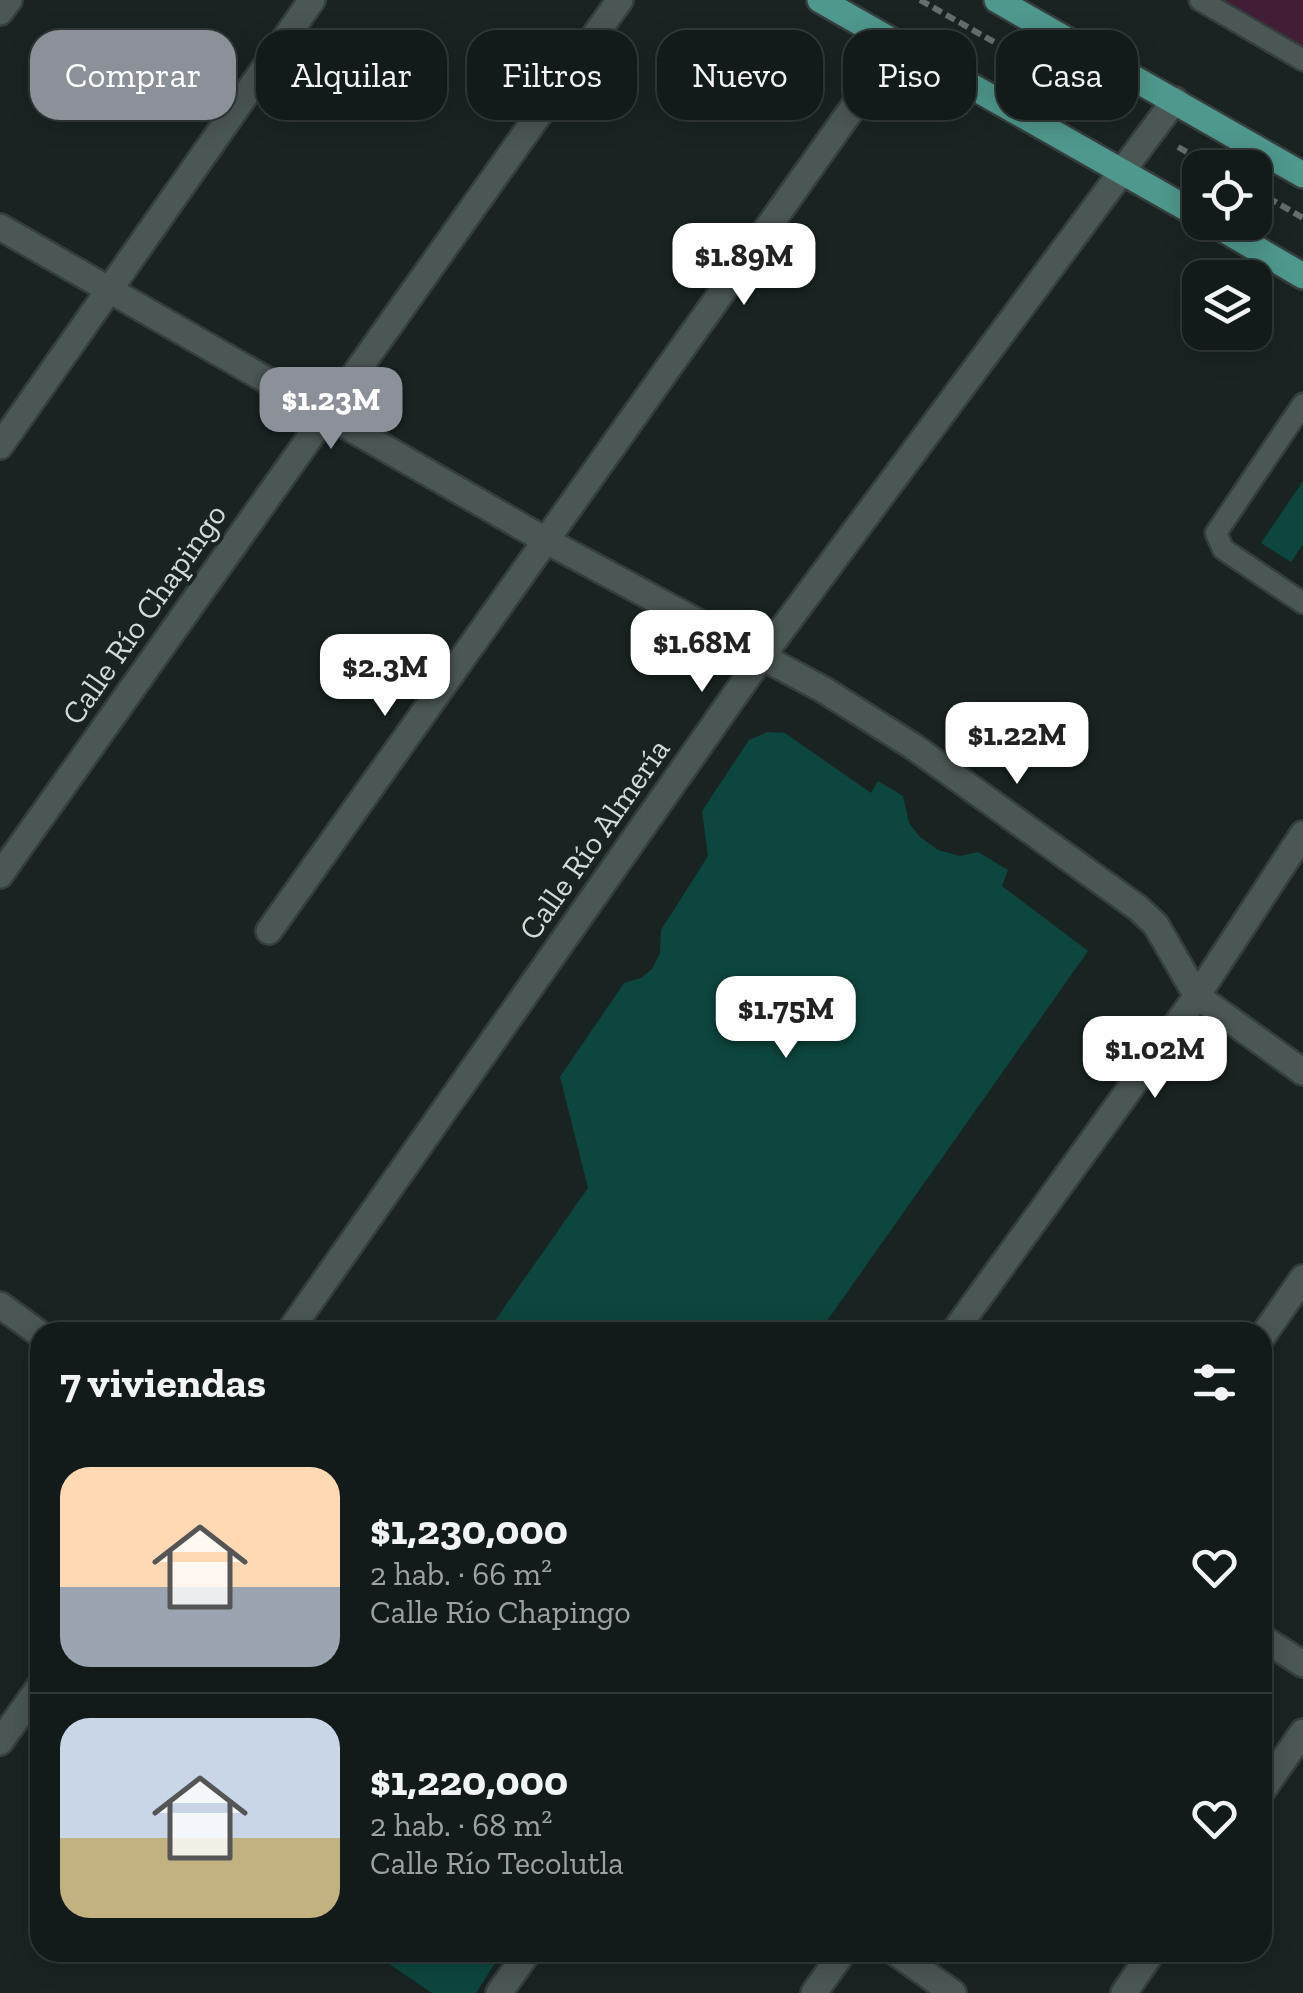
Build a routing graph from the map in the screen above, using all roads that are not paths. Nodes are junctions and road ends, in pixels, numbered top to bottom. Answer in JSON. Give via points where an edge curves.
{"nodes":[{"id":1,"x":9,"y":0,"type":"edge"},
{"id":2,"x":312,"y":0,"type":"edge"},
{"id":3,"x":620,"y":0,"type":"edge"},
{"id":4,"x":820,"y":0,"type":"edge"},
{"id":5,"x":997,"y":0,"type":"edge"},
{"id":6,"x":1200,"y":0,"type":"edge"},
{"id":7,"x":0,"y":12,"type":"edge"},
{"id":8,"x":873,"y":30,"type":"edge"},
{"id":9,"x":1303,"y":60,"type":"edge"},
{"id":10,"x":976,"y":88,"type":"edge"},
{"id":11,"x":1175,"y":100,"type":"junction"},
{"id":12,"x":844,"y":120,"type":"edge"},
{"id":13,"x":1124,"y":172,"type":"junction"},
{"id":14,"x":1303,"y":175,"type":"edge"},
{"id":15,"x":1182,"y":206,"type":"edge"},
{"id":16,"x":0,"y":228,"type":"edge"},
{"id":17,"x":1242,"y":240,"type":"edge"},
{"id":18,"x":1303,"y":276,"type":"edge"},
{"id":19,"x":112,"y":289,"type":"junction"},
{"id":20,"x":1303,"y":404,"type":"edge"},
{"id":21,"x":326,"y":412,"type":"junction"},
{"id":22,"x":0,"y":446,"type":"edge"},
{"id":23,"x":546,"y":540,"type":"junction"},
{"id":24,"x":1302,"y":600,"type":"edge"},
{"id":25,"x":762,"y":655,"type":"junction"},
{"id":26,"x":1303,"y":834,"type":"edge"},
{"id":27,"x":0,"y":875,"type":"edge"},
{"id":28,"x":269,"y":931,"type":"dead end"},
{"id":29,"x":1197,"y":996,"type":"junction"},
{"id":30,"x":1303,"y":1072,"type":"edge"},
{"id":31,"x":1303,"y":1278,"type":"edge"},
{"id":32,"x":1,"y":1308,"type":"edge"},
{"id":33,"x":296,"y":1322,"type":"edge"},
{"id":34,"x":961,"y":1322,"type":"edge"},
{"id":35,"x":1272,"y":1323,"type":"edge"},
{"id":36,"x":30,"y":1327,"type":"edge"},
{"id":37,"x":1272,"y":1644,"type":"edge"},
{"id":38,"x":1303,"y":1664,"type":"edge"},
{"id":39,"x":30,"y":1700,"type":"edge"},
{"id":40,"x":1303,"y":1732,"type":"edge"},
{"id":41,"x":0,"y":1742,"type":"edge"},
{"id":42,"x":1272,"y":1777,"type":"edge"},
{"id":43,"x":521,"y":1962,"type":"edge"},
{"id":44,"x":836,"y":1962,"type":"edge"},
{"id":45,"x":909,"y":1962,"type":"edge"},
{"id":46,"x":1145,"y":1962,"type":"edge"},
{"id":47,"x":499,"y":1993,"type":"edge"},
{"id":48,"x":814,"y":1993,"type":"edge"},
{"id":49,"x":953,"y":1993,"type":"edge"},
{"id":50,"x":1124,"y":1993,"type":"edge"}],
"edges":[{"from":1,"to":7,"type":"street"},
{"from":2,"to":19,"type":"street"},
{"from":3,"to":21,"type":"street","name":"Calle Río Chapingo"},
{"from":4,"to":8,"type":"main road"},
{"from":5,"to":11,"type":"main road"},
{"from":6,"to":9,"type":"lane"},
{"from":10,"to":13,"type":"main road"},
{"from":11,"to":13,"type":"street","name":"Calle Río Almería"},
{"from":11,"to":14,"type":"main road"},
{"from":12,"to":23,"type":"street"},
{"from":13,"to":15,"type":"main road"},
{"from":13,"to":25,"type":"street","name":"Calle Río Almería"},
{"from":16,"to":19,"type":"street"},
{"from":17,"to":18,"type":"main road"},
{"from":19,"to":21,"type":"street"},
{"from":19,"to":22,"type":"street"},
{"from":20,"to":24,"type":"lane","via":[[1216,533],[1224,550]]},
{"from":21,"to":23,"type":"street"},
{"from":21,"to":27,"type":"street","name":"Calle Río Chapingo"},
{"from":23,"to":25,"type":"street"},
{"from":23,"to":28,"type":"street"},
{"from":25,"to":29,"type":"street","via":[[914,747],[1138,908]]},
{"from":25,"to":33,"type":"street","name":"Calle Río Almería"},
{"from":26,"to":29,"type":"street"},
{"from":29,"to":30,"type":"street"},
{"from":29,"to":34,"type":"street"},
{"from":31,"to":35,"type":"street"},
{"from":32,"to":36,"type":"street"},
{"from":37,"to":38,"type":"street"},
{"from":39,"to":41,"type":"street"},
{"from":40,"to":42,"type":"street"},
{"from":43,"to":47,"type":"street"},
{"from":44,"to":48,"type":"street"},
{"from":45,"to":49,"type":"street"},
{"from":46,"to":50,"type":"street"}]}
